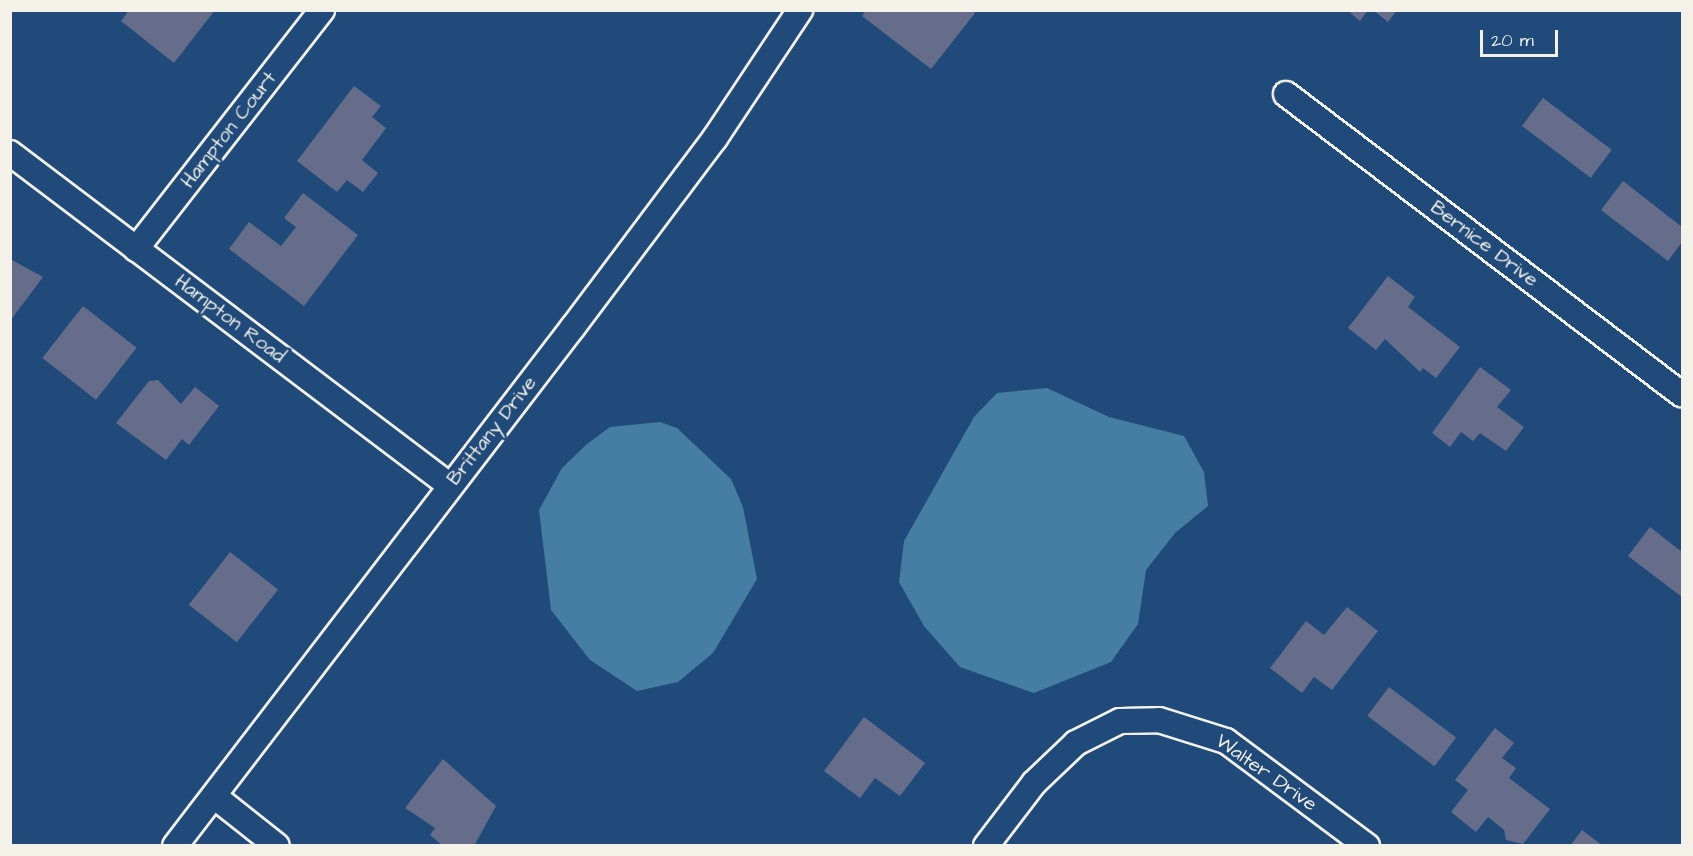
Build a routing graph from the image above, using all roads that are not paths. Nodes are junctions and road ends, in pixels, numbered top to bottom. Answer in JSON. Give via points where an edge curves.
{"nodes":[{"id":1,"x":322,"y":10,"type":"edge"},
{"id":2,"x":800,"y":10,"type":"edge"},
{"id":3,"x":1286,"y":94,"type":"dead end"},
{"id":4,"x":10,"y":153,"type":"edge"},
{"id":5,"x":136,"y":249,"type":"junction"},
{"id":6,"x":1683,"y":395,"type":"edge"},
{"id":7,"x":449,"y":485,"type":"junction"},
{"id":8,"x":214,"y":796,"type":"junction"},
{"id":9,"x":175,"y":846,"type":"edge"},
{"id":10,"x":277,"y":846,"type":"edge"},
{"id":11,"x":986,"y":846,"type":"edge"},
{"id":12,"x":1367,"y":846,"type":"edge"}],
"edges":[{"from":1,"to":5,"type":"street","name":"Hampton Court"},
{"from":2,"to":7,"type":"street","name":"Brittany Drive","via":[[715,138]]},
{"from":3,"to":6,"type":"street","name":"Bernice Drive"},
{"from":4,"to":5,"type":"street","name":"Hampton Road"},
{"from":5,"to":7,"type":"street","name":"Hampton Road"},
{"from":7,"to":8,"type":"street","name":"Brittany Drive"},
{"from":8,"to":9,"type":"street","name":"Brittany Drive"},
{"from":8,"to":10,"type":"street"},
{"from":11,"to":12,"type":"street","name":"Walter Drive","via":[[1056,759],[1096,730],[1120,722],[1159,720],[1226,741]]}]}
